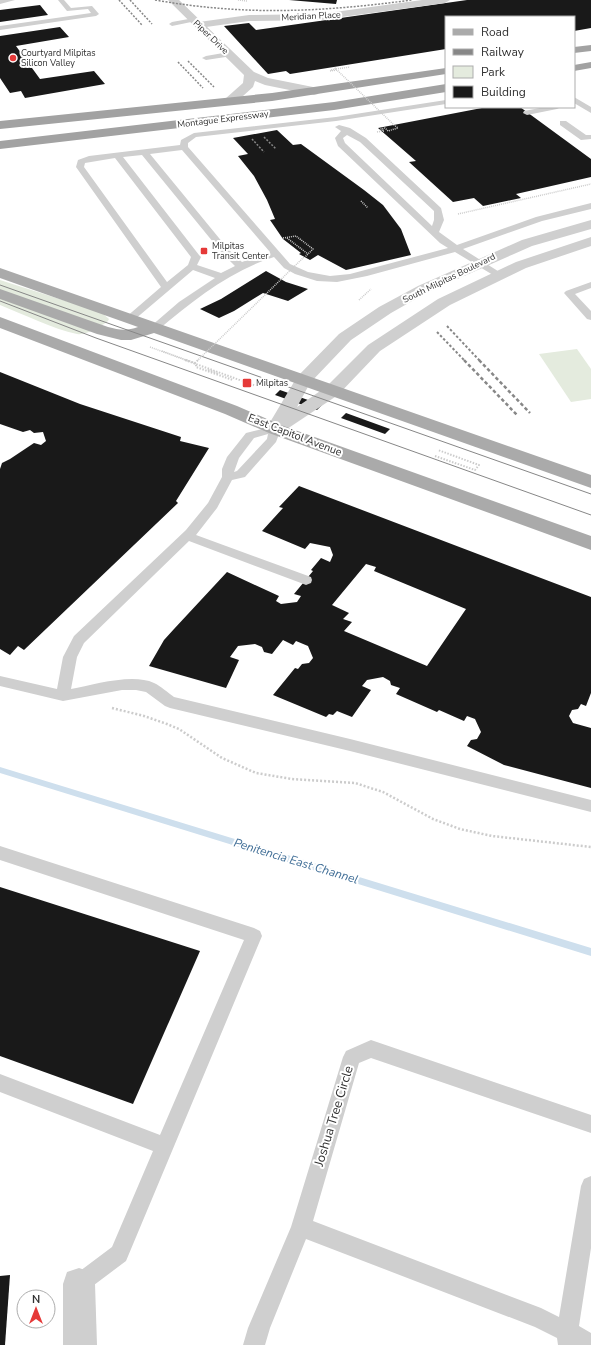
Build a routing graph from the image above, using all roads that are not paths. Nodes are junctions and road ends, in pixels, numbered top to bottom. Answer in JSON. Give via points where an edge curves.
{"nodes":[{"id":1,"x":12,"y":0,"type":"edge"},
{"id":2,"x":61,"y":0,"type":"edge"},
{"id":3,"x":94,"y":0,"type":"edge"},
{"id":4,"x":173,"y":0,"type":"edge"},
{"id":5,"x":445,"y":0,"type":"edge"},
{"id":6,"x":0,"y":2,"type":"edge"},
{"id":7,"x":90,"y":7,"type":"junction"},
{"id":8,"x":197,"y":23,"type":"junction"},
{"id":9,"x":172,"y":24,"type":"dead end"},
{"id":10,"x":0,"y":28,"type":"edge"},
{"id":11,"x":591,"y":48,"type":"edge"},
{"id":12,"x":575,"y":50,"type":"edge"},
{"id":13,"x":229,"y":54,"type":"junction"},
{"id":14,"x":206,"y":58,"type":"dead end"},
{"id":15,"x":591,"y":65,"type":"edge"},
{"id":16,"x":575,"y":68,"type":"edge"},
{"id":17,"x":445,"y":71,"type":"edge"},
{"id":18,"x":250,"y":74,"type":"junction"},
{"id":19,"x":445,"y":88,"type":"edge"},
{"id":20,"x":314,"y":91,"type":"junction"},
{"id":21,"x":575,"y":100,"type":"edge"},
{"id":22,"x":228,"y":102,"type":"junction"},
{"id":23,"x":445,"y":102,"type":"edge"},
{"id":24,"x":552,"y":108,"type":"edge"},
{"id":25,"x":591,"y":111,"type":"edge"},
{"id":26,"x":528,"y":113,"type":"dead end"},
{"id":27,"x":62,"y":118,"type":"junction"},
{"id":28,"x":317,"y":121,"type":"junction"},
{"id":29,"x":563,"y":123,"type":"dead end"},
{"id":30,"x":0,"y":125,"type":"edge"},
{"id":31,"x":347,"y":130,"type":"junction"},
{"id":32,"x":0,"y":133,"type":"edge"},
{"id":33,"x":194,"y":135,"type":"junction"},
{"id":34,"x":591,"y":137,"type":"edge"},
{"id":35,"x":0,"y":146,"type":"edge"},
{"id":36,"x":184,"y":147,"type":"junction"},
{"id":37,"x":0,"y":152,"type":"edge"},
{"id":38,"x":144,"y":152,"type":"junction"},
{"id":39,"x":117,"y":155,"type":"junction"},
{"id":40,"x":591,"y":206,"type":"edge"},
{"id":41,"x":591,"y":224,"type":"edge"},
{"id":42,"x":434,"y":232,"type":"junction"},
{"id":43,"x":591,"y":241,"type":"edge"},
{"id":44,"x":455,"y":249,"type":"junction"},
{"id":45,"x":275,"y":253,"type":"junction"},
{"id":46,"x":478,"y":264,"type":"junction"},
{"id":47,"x":192,"y":266,"type":"junction"},
{"id":48,"x":240,"y":266,"type":"junction"},
{"id":49,"x":0,"y":273,"type":"edge"},
{"id":50,"x":498,"y":275,"type":"junction"},
{"id":51,"x":222,"y":277,"type":"junction"},
{"id":52,"x":591,"y":286,"type":"edge"},
{"id":53,"x":167,"y":288,"type":"junction"},
{"id":54,"x":0,"y":294,"type":"edge"},
{"id":55,"x":591,"y":317,"type":"edge"},
{"id":56,"x":130,"y":318,"type":"junction"},
{"id":57,"x":0,"y":322,"type":"edge"},
{"id":58,"x":155,"y":327,"type":"junction"},
{"id":59,"x":303,"y":380,"type":"junction"},
{"id":60,"x":332,"y":391,"type":"junction"},
{"id":61,"x":275,"y":429,"type":"junction"},
{"id":62,"x":228,"y":477,"type":"junction"},
{"id":63,"x":591,"y":482,"type":"edge"},
{"id":64,"x":187,"y":536,"type":"junction"},
{"id":65,"x":591,"y":543,"type":"edge"},
{"id":66,"x":306,"y":580,"type":"dead end"},
{"id":67,"x":0,"y":681,"type":"edge"},
{"id":68,"x":63,"y":696,"type":"junction"},
{"id":69,"x":591,"y":806,"type":"edge"},
{"id":70,"x":0,"y":853,"type":"edge"},
{"id":71,"x":0,"y":1083,"type":"edge"},
{"id":72,"x":591,"y":1124,"type":"edge"},
{"id":73,"x":164,"y":1146,"type":"junction"},
{"id":74,"x":591,"y":1186,"type":"edge"},
{"id":75,"x":301,"y":1228,"type":"junction"},
{"id":76,"x":79,"y":1284,"type":"joint"},
{"id":77,"x":568,"y":1338,"type":"edge"},
{"id":78,"x":591,"y":1344,"type":"edge"},
{"id":79,"x":80,"y":1345,"type":"edge"},
{"id":80,"x":254,"y":1345,"type":"edge"}],
"edges":[{"from":1,"to":6,"type":"lane"},
{"from":2,"to":7,"type":"lane","via":[[69,10]]},
{"from":3,"to":7,"type":"lane","via":[[96,4]]},
{"from":4,"to":8,"type":"street","name":"Piper Drive"},
{"from":5,"to":8,"type":"street","name":"Meridian Place","via":[[320,17],[249,18]]},
{"from":7,"to":10,"type":"lane","via":[[96,14]]},
{"from":8,"to":9,"type":"lane"},
{"from":8,"to":13,"type":"street","name":"Piper Drive"},
{"from":11,"to":12,"type":"highway"},
{"from":13,"to":14,"type":"lane"},
{"from":13,"to":18,"type":"street","name":"Piper Drive"},
{"from":15,"to":16,"type":"highway"},
{"from":17,"to":20,"type":"highway","name":"Montague Expressway"},
{"from":18,"to":20,"type":"street","name":"Piper Drive","via":[[265,81]]},
{"from":18,"to":22,"type":"street","via":[[249,84]]},
{"from":19,"to":35,"type":"highway","name":"Montague Expressway","via":[[334,106]]},
{"from":20,"to":22,"type":"highway","name":"Montague Expressway"},
{"from":21,"to":25,"type":"lane"},
{"from":22,"to":27,"type":"highway","name":"Montague Expressway"},
{"from":23,"to":28,"type":"lane"},
{"from":24,"to":26,"type":"lane"},
{"from":27,"to":30,"type":"highway","name":"Montague Expressway"},
{"from":27,"to":32,"type":"highway"},
{"from":28,"to":31,"type":"lane"},
{"from":28,"to":33,"type":"lane"},
{"from":29,"to":34,"type":"lane","via":[[584,138]]},
{"from":31,"to":42,"type":"lane","via":[[364,140],[438,210],[439,220]]},
{"from":31,"to":42,"type":"lane","via":[[338,138],[341,144]]},
{"from":33,"to":36,"type":"lane","via":[[184,142]]},
{"from":33,"to":37,"type":"highway","via":[[116,144]]},
{"from":36,"to":38,"type":"lane"},
{"from":36,"to":45,"type":"lane"},
{"from":38,"to":39,"type":"lane"},
{"from":38,"to":48,"type":"lane"},
{"from":39,"to":47,"type":"lane","via":[[196,257]]},
{"from":39,"to":53,"type":"lane","via":[[89,159],[81,162],[80,167]]},
{"from":40,"to":44,"type":"lane","via":[[524,223]]},
{"from":41,"to":46,"type":"street","name":"South Milpitas Boulevard","via":[[527,243]]},
{"from":42,"to":44,"type":"lane"},
{"from":43,"to":50,"type":"street","name":"South Milpitas Boulevard"},
{"from":44,"to":45,"type":"lane","via":[[337,279],[302,275],[287,266]]},
{"from":44,"to":46,"type":"lane"},
{"from":45,"to":48,"type":"lane"},
{"from":46,"to":50,"type":"lane"},
{"from":46,"to":59,"type":"street","name":"South Milpitas Boulevard","via":[[385,310],[345,337]]},
{"from":47,"to":51,"type":"lane"},
{"from":47,"to":53,"type":"lane"},
{"from":48,"to":51,"type":"lane"},
{"from":49,"to":56,"type":"main road"},
{"from":50,"to":60,"type":"street","name":"South Milpitas Boulevard","via":[[444,302],[374,348]]},
{"from":51,"to":58,"type":"lane","via":[[198,292]]},
{"from":52,"to":55,"type":"lane","via":[[569,293]]},
{"from":53,"to":56,"type":"lane"},
{"from":54,"to":58,"type":"main road","via":[[121,335],[132,335]]},
{"from":56,"to":58,"type":"main road"},
{"from":57,"to":61,"type":"main road","name":"East Capitol Avenue"},
{"from":58,"to":59,"type":"main road"},
{"from":59,"to":60,"type":"main road"},
{"from":59,"to":61,"type":"street","name":"South Milpitas Boulevard"},
{"from":60,"to":61,"type":"street","name":"South Milpitas Boulevard"},
{"from":60,"to":63,"type":"main road"},
{"from":61,"to":62,"type":"lane","via":[[272,440],[241,474]]},
{"from":61,"to":62,"type":"lane","via":[[250,435],[233,457]]},
{"from":61,"to":65,"type":"main road","name":"East Capitol Avenue"},
{"from":62,"to":64,"type":"lane","via":[[213,505]]},
{"from":64,"to":66,"type":"lane"},
{"from":64,"to":68,"type":"lane","via":[[79,640],[70,658]]},
{"from":67,"to":68,"type":"lane"},
{"from":68,"to":69,"type":"lane","via":[[126,685],[150,687],[170,702]]},
{"from":70,"to":73,"type":"lane","via":[[254,936]]},
{"from":71,"to":73,"type":"lane"},
{"from":72,"to":75,"type":"lane","name":"Joshua Tree Circle","via":[[370,1049],[352,1057]]},
{"from":73,"to":76,"type":"lane","via":[[119,1254]]},
{"from":74,"to":77,"type":"lane"},
{"from":75,"to":77,"type":"lane","via":[[541,1319]]},
{"from":75,"to":80,"type":"lane","name":"Joshua Tree Circle"},
{"from":76,"to":79,"type":"street"},
{"from":77,"to":78,"type":"lane"}]}
